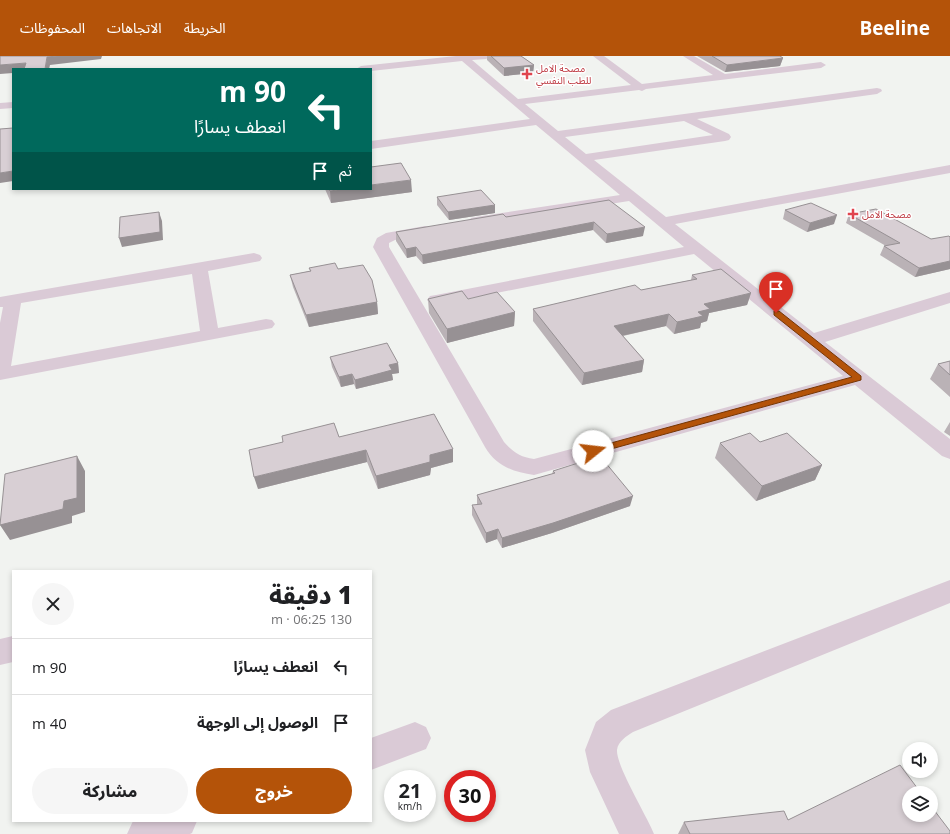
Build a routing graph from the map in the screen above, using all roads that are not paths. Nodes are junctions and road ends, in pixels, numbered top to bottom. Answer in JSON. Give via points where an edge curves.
{"nodes":[{"id":1,"x":486,"y":56,"type":"edge"},
{"id":2,"x":598,"y":56,"type":"edge"},
{"id":3,"x":688,"y":56,"type":"edge"},
{"id":4,"x":463,"y":57,"type":"edge"},
{"id":5,"x":821,"y":65,"type":"dead end"},
{"id":6,"x":370,"y":68,"type":"edge"},
{"id":7,"x":723,"y":78,"type":"junction"},
{"id":8,"x":642,"y":88,"type":"junction"},
{"id":9,"x":877,"y":92,"type":"dead end"},
{"id":10,"x":516,"y":102,"type":"junction"},
{"id":11,"x":12,"y":105,"type":"edge"},
{"id":12,"x":0,"y":106,"type":"edge"},
{"id":13,"x":685,"y":118,"type":"junction"},
{"id":14,"x":539,"y":121,"type":"junction"},
{"id":15,"x":555,"y":135,"type":"junction"},
{"id":16,"x":372,"y":145,"type":"edge"},
{"id":17,"x":583,"y":158,"type":"junction"},
{"id":18,"x":950,"y":169,"type":"edge"},
{"id":19,"x":631,"y":197,"type":"junction"},
{"id":20,"x":662,"y":222,"type":"junction"},
{"id":21,"x":462,"y":224,"type":"edge"},
{"id":22,"x":439,"y":227,"type":"edge"},
{"id":23,"x":696,"y":249,"type":"junction"},
{"id":24,"x":254,"y":258,"type":"dead end"},
{"id":25,"x":199,"y":267,"type":"junction"},
{"id":26,"x":950,"y":297,"type":"edge"},
{"id":27,"x":7,"y":301,"type":"edge"},
{"id":28,"x":415,"y":304,"type":"junction"},
{"id":29,"x":266,"y":324,"type":"dead end"},
{"id":30,"x":210,"y":335,"type":"junction"},
{"id":31,"x":811,"y":340,"type":"junction"},
{"id":32,"x":0,"y":374,"type":"edge"},
{"id":33,"x":858,"y":378,"type":"junction"},
{"id":34,"x":950,"y":451,"type":"edge"},
{"id":35,"x":950,"y":591,"type":"edge"},
{"id":36,"x":12,"y":649,"type":"edge"},
{"id":37,"x":0,"y":652,"type":"edge"},
{"id":38,"x":415,"y":738,"type":"dead end"},
{"id":39,"x":372,"y":754,"type":"edge"},
{"id":40,"x":177,"y":822,"type":"edge"},
{"id":41,"x":144,"y":834,"type":"edge"},
{"id":42,"x":637,"y":834,"type":"edge"}],
"edges":[{"from":1,"to":4,"type":"street"},
{"from":2,"to":8,"type":"street"},
{"from":3,"to":7,"type":"street"},
{"from":4,"to":6,"type":"street"},
{"from":4,"to":10,"type":"street"},
{"from":5,"to":7,"type":"street"},
{"from":7,"to":8,"type":"street"},
{"from":8,"to":10,"type":"street"},
{"from":9,"to":13,"type":"street"},
{"from":10,"to":14,"type":"street"},
{"from":11,"to":12,"type":"street"},
{"from":13,"to":15,"type":"street"},
{"from":13,"to":17,"type":"street","via":[[725,137]]},
{"from":14,"to":15,"type":"street"},
{"from":14,"to":16,"type":"street"},
{"from":15,"to":17,"type":"street"},
{"from":17,"to":19,"type":"street"},
{"from":18,"to":20,"type":"street"},
{"from":19,"to":20,"type":"street"},
{"from":19,"to":21,"type":"street"},
{"from":20,"to":23,"type":"street"},
{"from":22,"to":28,"type":"street","via":[[391,236],[382,241],[381,247]]},
{"from":23,"to":28,"type":"street"},
{"from":23,"to":31,"type":"street"},
{"from":24,"to":25,"type":"street"},
{"from":25,"to":27,"type":"street"},
{"from":25,"to":30,"type":"street"},
{"from":26,"to":31,"type":"street"},
{"from":27,"to":32,"type":"street"},
{"from":28,"to":33,"type":"street","via":[[496,447],[505,458],[518,465],[534,467]]},
{"from":29,"to":30,"type":"street"},
{"from":30,"to":32,"type":"street"},
{"from":31,"to":33,"type":"street"},
{"from":33,"to":34,"type":"street"},
{"from":35,"to":42,"type":"street","via":[[622,721],[607,734],[601,750],[606,772]]},
{"from":36,"to":37,"type":"street"},
{"from":38,"to":39,"type":"street"},
{"from":40,"to":41,"type":"street"}]}
